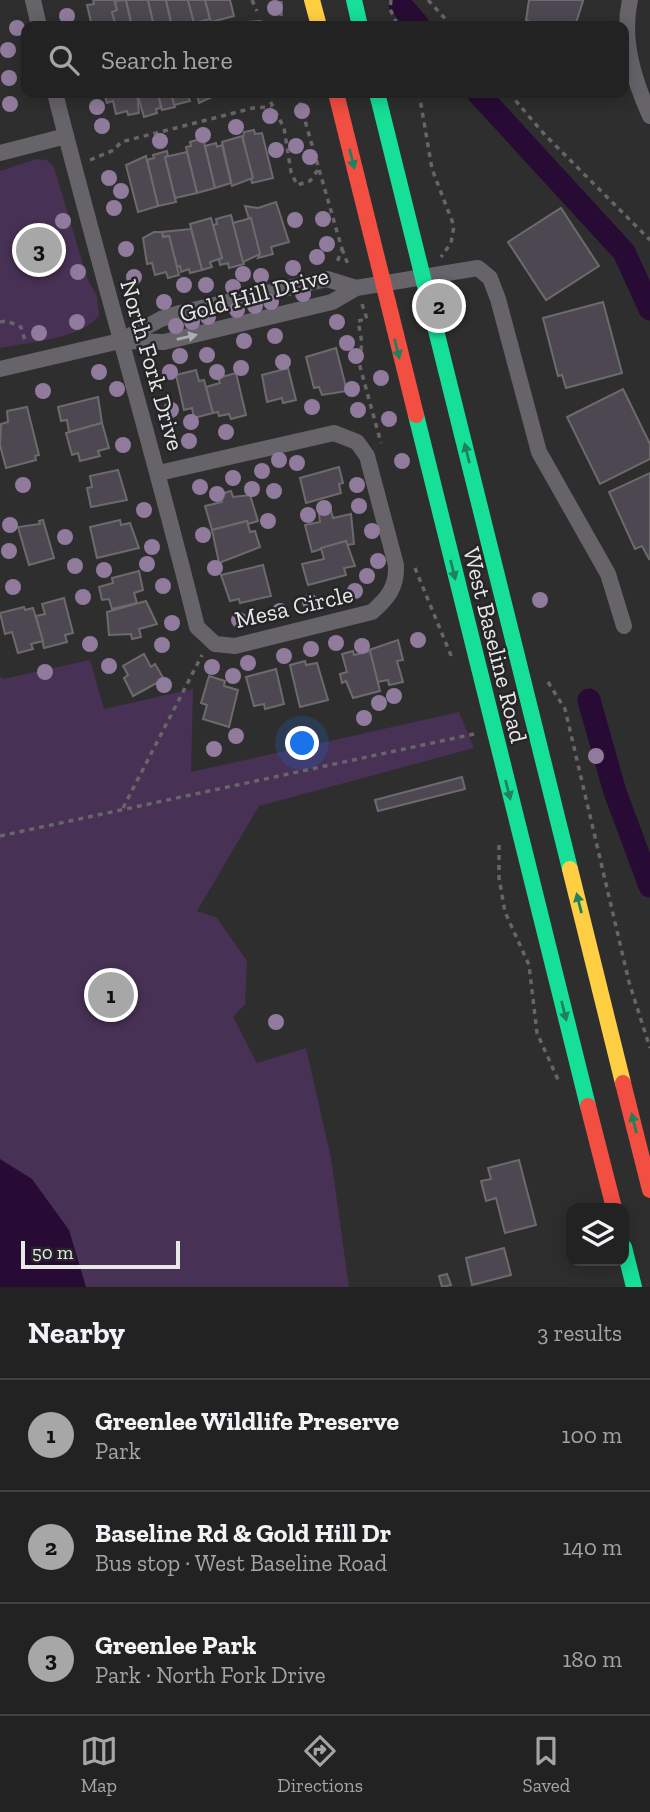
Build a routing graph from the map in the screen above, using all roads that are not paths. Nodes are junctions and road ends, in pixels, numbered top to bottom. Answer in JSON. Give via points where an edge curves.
{"nodes":[{"id":1,"x":33,"y":0,"type":"edge"},
{"id":2,"x":313,"y":0,"type":"edge"},
{"id":3,"x":354,"y":0,"type":"edge"},
{"id":4,"x":630,"y":0,"type":"edge"},
{"id":5,"x":38,"y":21,"type":"edge"},
{"id":6,"x":318,"y":21,"type":"edge"},
{"id":7,"x":359,"y":21,"type":"edge"},
{"id":8,"x":629,"y":26,"type":"edge"},
{"id":9,"x":629,"y":55,"type":"edge"},
{"id":10,"x":56,"y":98,"type":"edge"},
{"id":11,"x":337,"y":98,"type":"edge"},
{"id":12,"x":378,"y":98,"type":"edge"},
{"id":13,"x":650,"y":116,"type":"edge"},
{"id":14,"x":66,"y":136,"type":"junction"},
{"id":15,"x":0,"y":153,"type":"edge"},
{"id":16,"x":423,"y":275,"type":"junction"},
{"id":17,"x":382,"y":283,"type":"junction"},
{"id":18,"x":356,"y":288,"type":"junction"},
{"id":19,"x":120,"y":341,"type":"junction"},
{"id":20,"x":0,"y":369,"type":"edge"},
{"id":21,"x":159,"y":473,"type":"junction"},
{"id":22,"x":624,"y":626,"type":"dead end"},
{"id":23,"x":212,"y":642,"type":"joint"},
{"id":24,"x":650,"y":1190,"type":"edge"},
{"id":25,"x":613,"y":1203,"type":"edge"},
{"id":26,"x":629,"y":1255,"type":"edge"},
{"id":27,"x":634,"y":1287,"type":"edge"}],
"edges":[{"from":1,"to":5,"type":"street"},
{"from":2,"to":6,"type":"main road"},
{"from":3,"to":7,"type":"main road"},
{"from":4,"to":8,"type":"street"},
{"from":9,"to":13,"type":"street"},
{"from":10,"to":14,"type":"street","name":"North Fork Drive"},
{"from":11,"to":17,"type":"main road","name":"West Baseline Road","one_way":true},
{"from":12,"to":16,"type":"main road","name":"West Baseline Road"},
{"from":14,"to":15,"type":"street"},
{"from":14,"to":19,"type":"street","name":"North Fork Drive"},
{"from":16,"to":17,"type":"street","name":"Gold Hill Drive"},
{"from":16,"to":22,"type":"street","name":"Gold Hill Drive","via":[[478,268],[490,278],[539,452],[608,574]]},
{"from":24,"to":16,"type":"main road","name":"West Baseline Road","one_way":true},
{"from":17,"to":18,"type":"street","name":"Gold Hill Drive"},
{"from":17,"to":25,"type":"main road","name":"West Baseline Road","one_way":true},
{"from":19,"to":18,"type":"street","name":"Gold Hill Drive","one_way":true,"via":[[164,342],[332,302]]},
{"from":18,"to":19,"type":"street","name":"Gold Hill Drive","via":[[327,279],[180,313]]},
{"from":19,"to":20,"type":"street","name":"Gold Hill Drive"},
{"from":19,"to":21,"type":"street","name":"North Fork Drive"},
{"from":21,"to":23,"type":"street","name":"North Fork Drive","via":[[197,627]]},
{"from":21,"to":23,"type":"street","name":"Mesa Circle","via":[[334,433],[356,442],[367,456],[396,565],[389,597],[372,612],[235,646]]},
{"from":26,"to":27,"type":"main road","via":[[634,1263]]}]}
